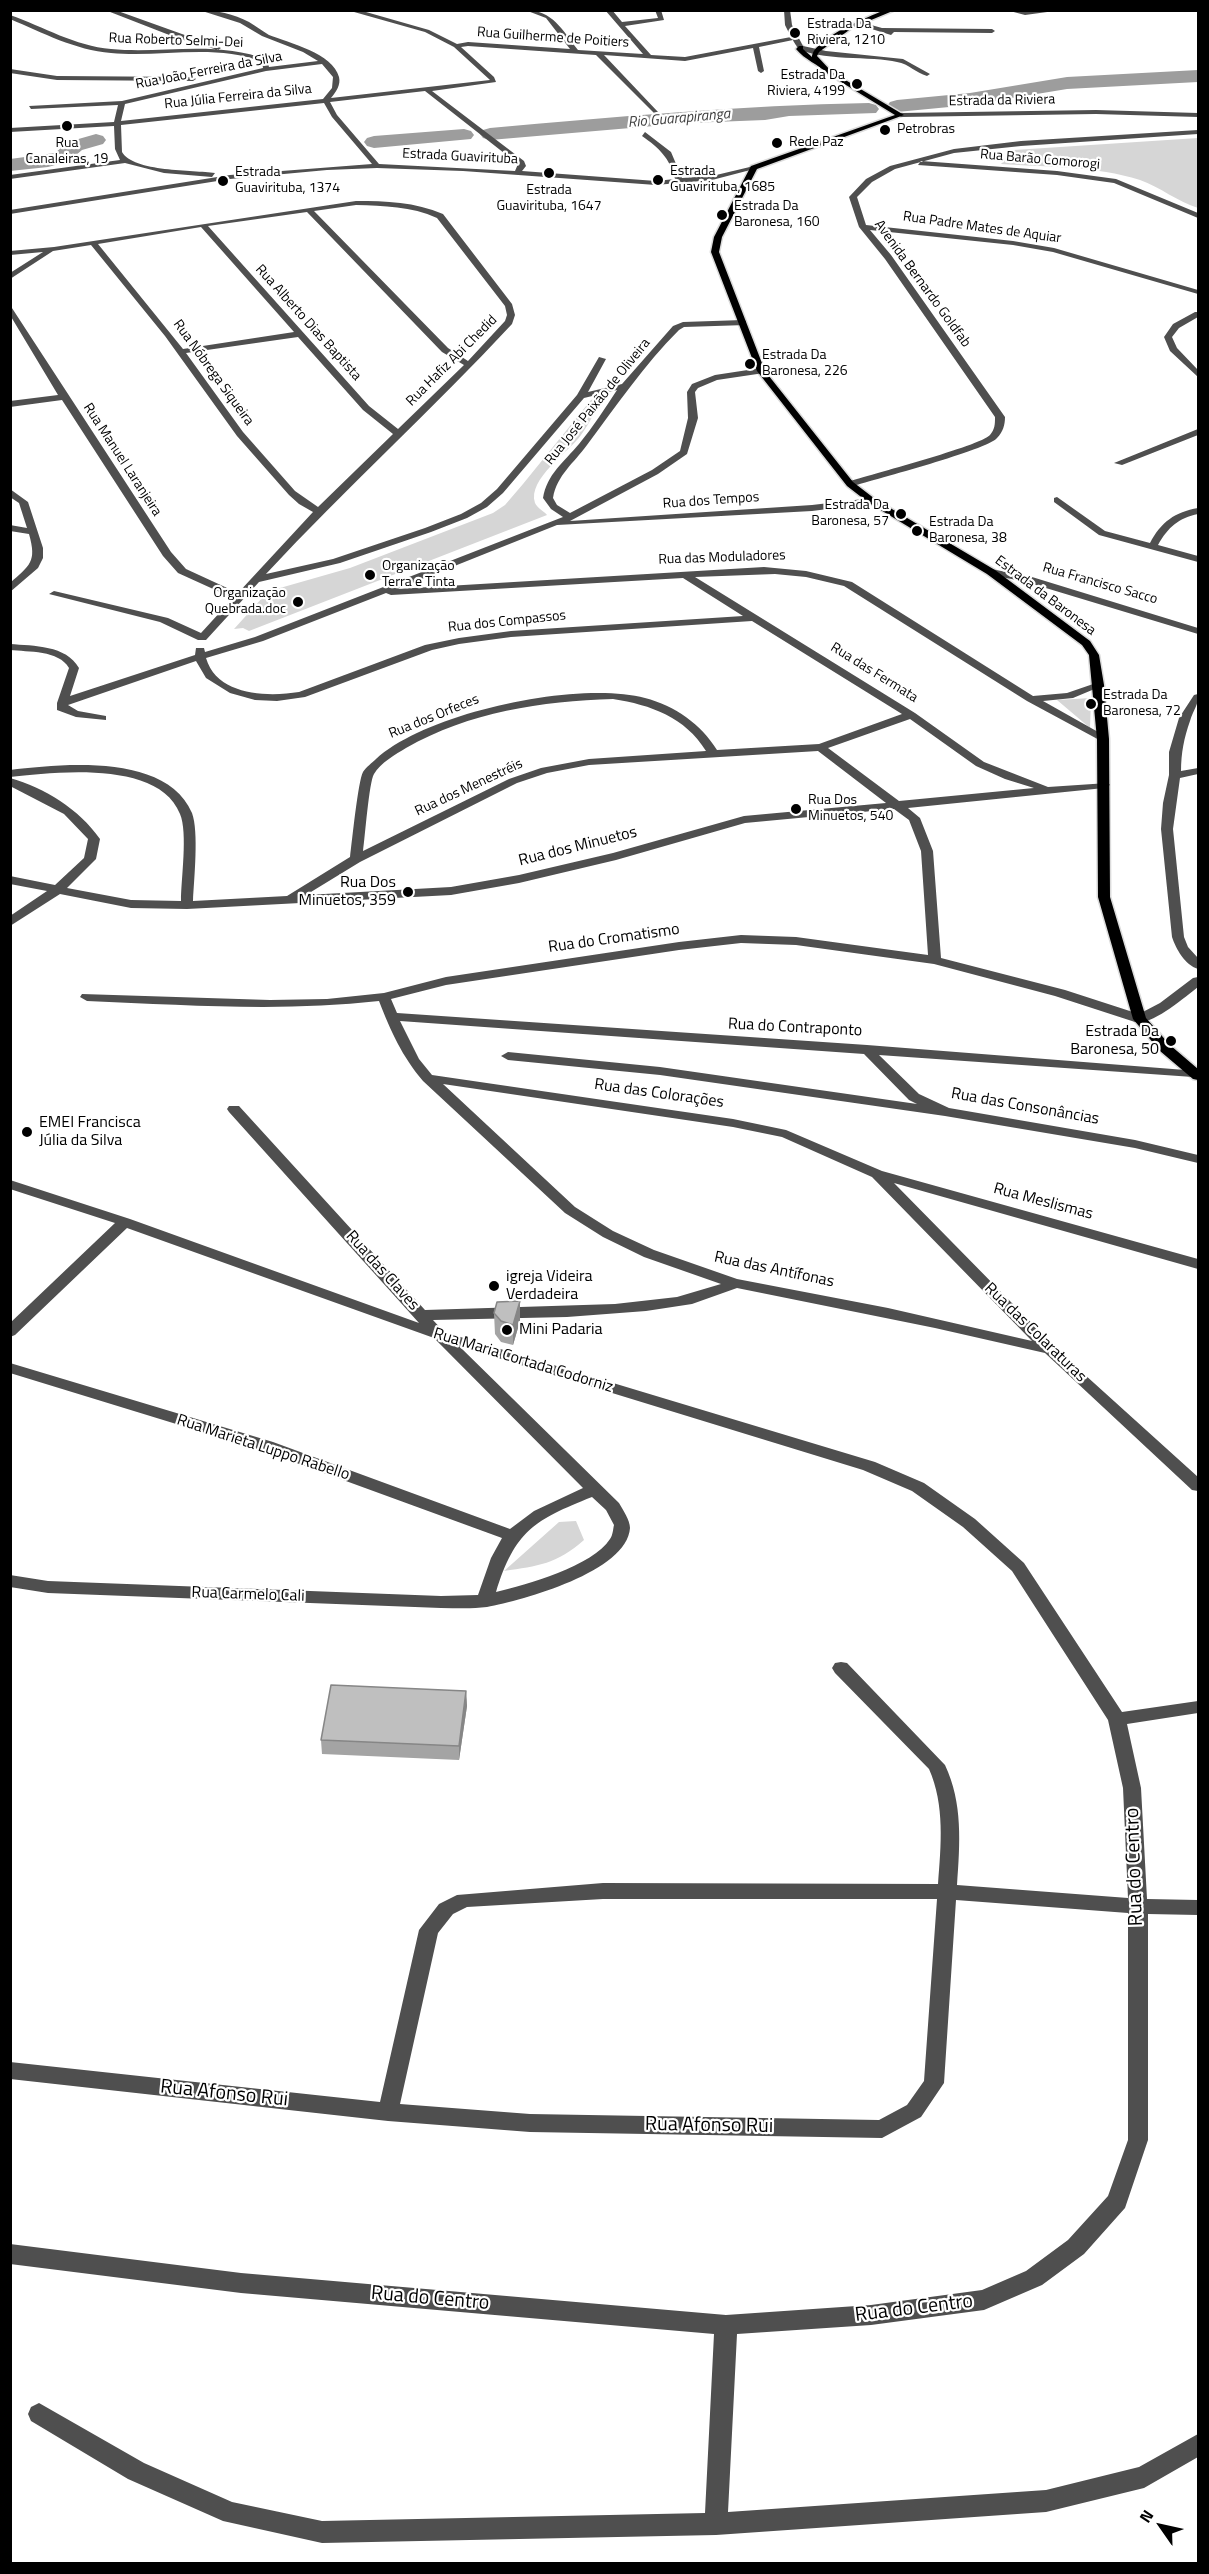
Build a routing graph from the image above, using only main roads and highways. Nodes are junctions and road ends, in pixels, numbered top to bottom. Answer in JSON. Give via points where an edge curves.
{"nodes":[{"id":1,"x":892,"y":10,"type":"edge"},
{"id":2,"x":798,"y":42,"type":"road end"},
{"id":3,"x":821,"y":64,"type":"junction"},
{"id":4,"x":754,"y":168,"type":"joint"},
{"id":5,"x":1196,"y":1075,"type":"edge"}],
"edges":[{"from":1,"to":3,"type":"main road","via":[[822,50]]},
{"from":2,"to":3,"type":"main road","via":[[803,55]]},
{"from":3,"to":4,"type":"main road","name":"Estrada Guavirituba","via":[[901,115]]},
{"from":4,"to":5,"type":"main road","name":"Estrada da Baronesa","via":[[715,244],[715,252],[761,371],[850,484],[991,572],[1086,643],[1094,655],[1103,739],[1104,897],[1140,1019]]}]}
